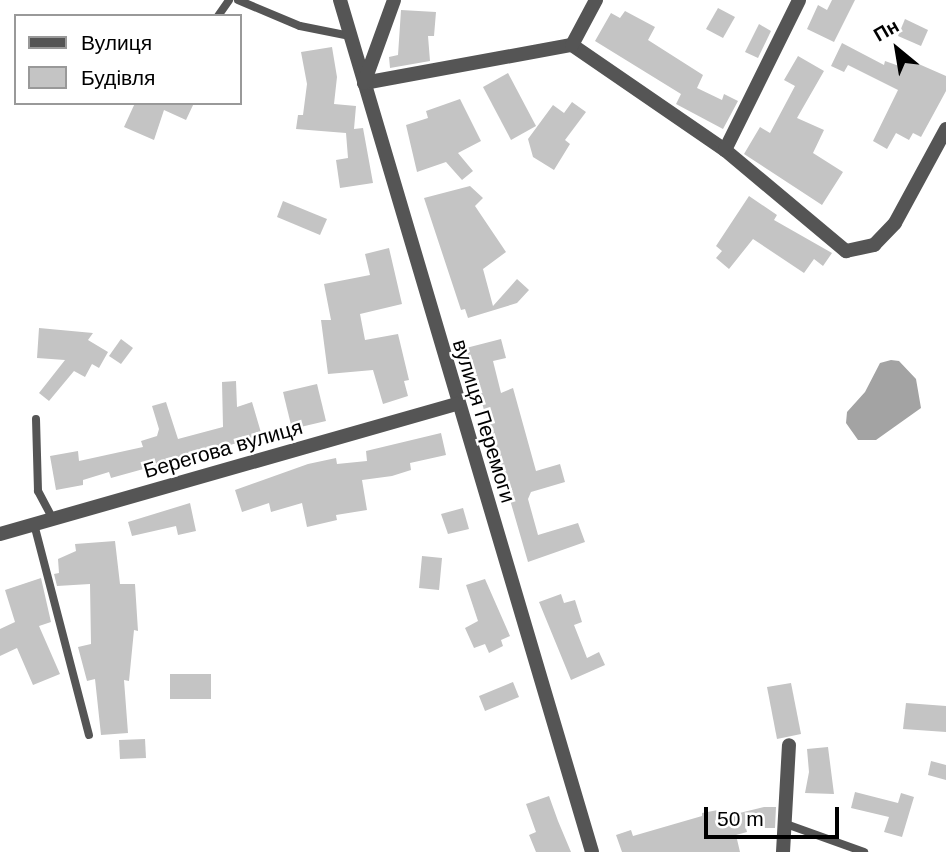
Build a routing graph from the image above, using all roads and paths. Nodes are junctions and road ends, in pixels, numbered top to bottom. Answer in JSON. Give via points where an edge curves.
{"nodes":[{"id":1,"x":239,"y":0,"type":"edge"},
{"id":2,"x":340,"y":0,"type":"edge"},
{"id":3,"x":394,"y":0,"type":"edge"},
{"id":4,"x":596,"y":0,"type":"edge"},
{"id":5,"x":799,"y":0,"type":"edge"},
{"id":6,"x":350,"y":36,"type":"junction"},
{"id":7,"x":572,"y":45,"type":"junction"},
{"id":8,"x":364,"y":83,"type":"junction"},
{"id":9,"x":946,"y":130,"type":"edge"},
{"id":10,"x":725,"y":150,"type":"junction"},
{"id":11,"x":457,"y":404,"type":"junction"},
{"id":12,"x":36,"y":419,"type":"dead end"},
{"id":13,"x":53,"y":519,"type":"junction"},
{"id":14,"x":34,"y":524,"type":"junction"},
{"id":15,"x":0,"y":534,"type":"edge"},
{"id":16,"x":89,"y":735,"type":"dead end"},
{"id":17,"x":789,"y":745,"type":"dead end"},
{"id":18,"x":786,"y":824,"type":"junction"},
{"id":19,"x":592,"y":852,"type":"edge"},
{"id":20,"x":783,"y":852,"type":"edge"},
{"id":21,"x":864,"y":852,"type":"edge"}],
"edges":[{"from":1,"to":6,"type":"lane","via":[[300,26]]},
{"from":2,"to":6,"type":"street","name":"вулиця Перемоги"},
{"from":3,"to":8,"type":"street"},
{"from":4,"to":7,"type":"street"},
{"from":5,"to":10,"type":"street"},
{"from":6,"to":8,"type":"street","name":"вулиця Перемоги"},
{"from":7,"to":8,"type":"street"},
{"from":7,"to":10,"type":"street"},
{"from":8,"to":11,"type":"street","name":"вулиця Перемоги"},
{"from":9,"to":10,"type":"street","via":[[895,223],[874,245],[846,251]]},
{"from":11,"to":13,"type":"street","name":"Берегова вулиця"},
{"from":11,"to":19,"type":"street","name":"вулиця Перемоги"},
{"from":12,"to":13,"type":"lane","via":[[38,491]]},
{"from":13,"to":14,"type":"street","name":"Берегова вулиця"},
{"from":14,"to":15,"type":"street","name":"Берегова вулиця"},
{"from":14,"to":16,"type":"lane"},
{"from":17,"to":18,"type":"street"},
{"from":18,"to":20,"type":"street"},
{"from":18,"to":21,"type":"lane"}]}
